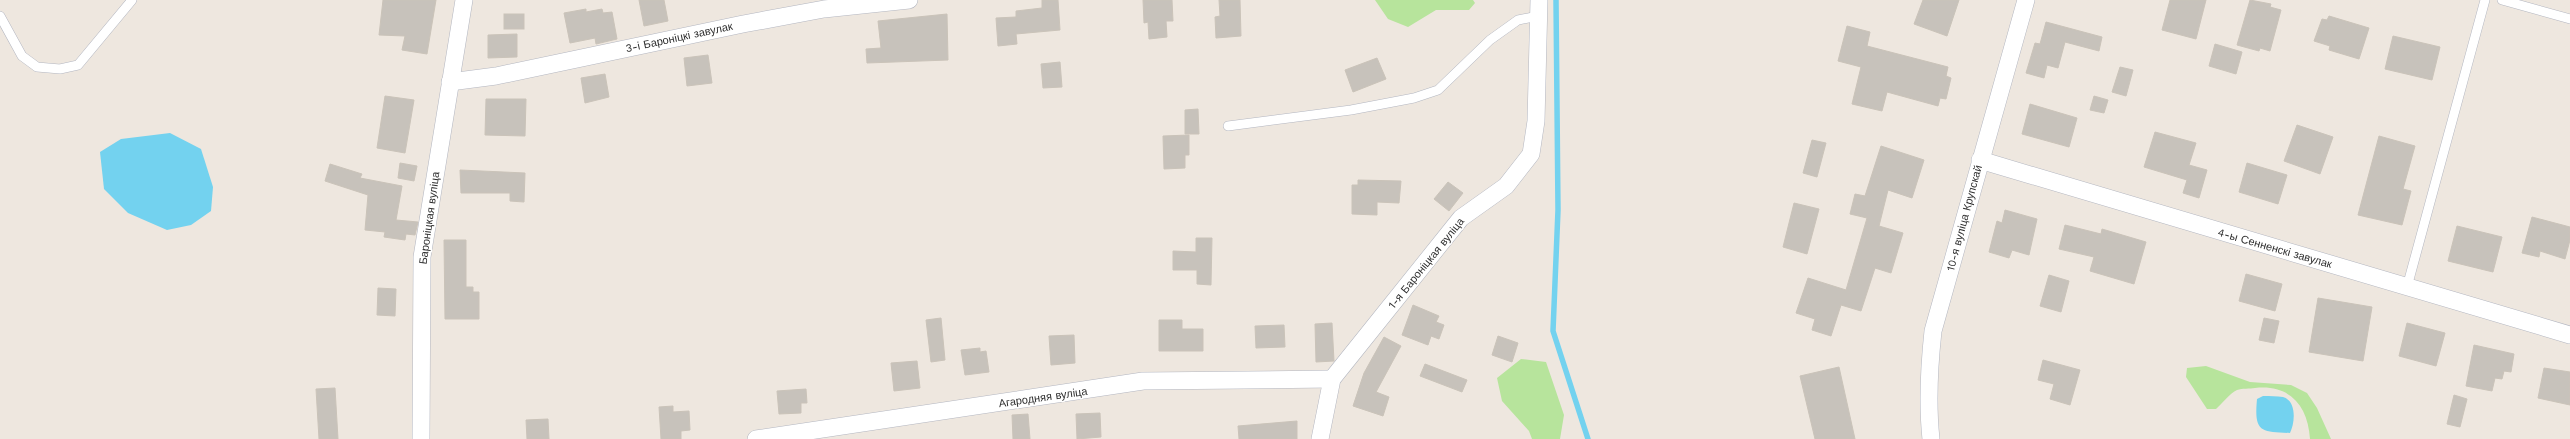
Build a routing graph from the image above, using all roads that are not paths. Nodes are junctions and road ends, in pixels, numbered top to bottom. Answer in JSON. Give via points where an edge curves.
{"nodes":[{"id":1,"x":132,"y":0,"type":"edge"},
{"id":2,"x":464,"y":0,"type":"edge"},
{"id":3,"x":909,"y":0,"type":"edge"},
{"id":4,"x":2026,"y":0,"type":"edge"},
{"id":5,"x":2485,"y":0,"type":"edge"},
{"id":6,"x":2502,"y":0,"type":"edge"},
{"id":7,"x":1539,"y":8,"type":"edge"},
{"id":8,"x":0,"y":16,"type":"edge"},
{"id":9,"x":2570,"y":19,"type":"edge"},
{"id":10,"x":450,"y":82,"type":"junction"},
{"id":11,"x":1228,"y":126,"type":"dead end"},
{"id":12,"x":1980,"y":160,"type":"junction"},
{"id":13,"x":2407,"y":287,"type":"junction"},
{"id":14,"x":2570,"y":335,"type":"edge"},
{"id":15,"x":1332,"y":379,"type":"junction"},
{"id":16,"x":421,"y":439,"type":"edge"},
{"id":17,"x":756,"y":439,"type":"edge"},
{"id":18,"x":1320,"y":439,"type":"edge"},
{"id":19,"x":1931,"y":439,"type":"edge"}],
"edges":[{"from":1,"to":8,"type":"lane","via":[[78,65],[60,69],[37,67],[22,56]]},
{"from":2,"to":10,"type":"street","name":"Бароніцкая вуліца"},
{"from":3,"to":10,"type":"street","name":"3-і Бароніцкі завулак","via":[[824,9],[496,76]]},
{"from":4,"to":12,"type":"street","name":"10-я вуліца Крупскай"},
{"from":5,"to":13,"type":"lane"},
{"from":6,"to":9,"type":"lane"},
{"from":7,"to":11,"type":"lane","via":[[1490,40],[1438,90],[1414,98],[1351,110]]},
{"from":7,"to":15,"type":"street","name":"1-я Бароніцкая вуліца","via":[[1536,121],[1531,154],[1506,186],[1461,218]]},
{"from":10,"to":16,"type":"street","name":"Бароніцкая вуліца","via":[[422,257]]},
{"from":12,"to":13,"type":"street","name":"4-ы Сенненскі завулак"},
{"from":12,"to":19,"type":"street","name":"10-я вуліца Крупскай","via":[[1933,331],[1928,373]]},
{"from":13,"to":14,"type":"street","name":"4-ы Сенненскі завулак"},
{"from":15,"to":17,"type":"street","name":"Агародняя вуліца","via":[[1143,381]]},
{"from":15,"to":18,"type":"street","name":"1-я Бароніцкая вуліца"}]}
